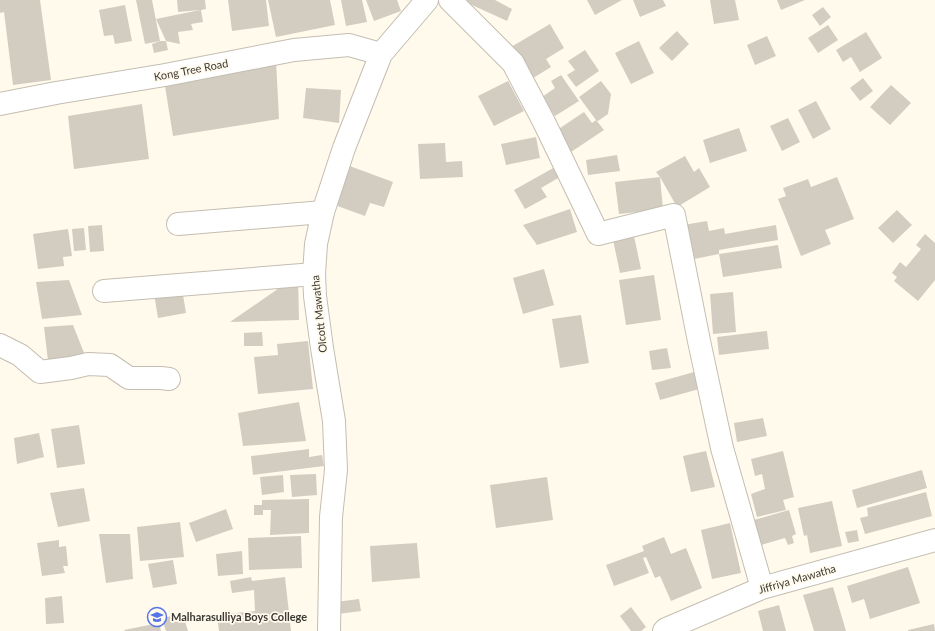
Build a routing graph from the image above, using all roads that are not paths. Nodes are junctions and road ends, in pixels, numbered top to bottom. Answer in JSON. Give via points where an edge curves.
{"nodes":[{"id":1,"x":427,"y":0,"type":"edge"},
{"id":2,"x":450,"y":0,"type":"edge"},
{"id":3,"x":381,"y":54,"type":"junction"},
{"id":4,"x":0,"y":104,"type":"edge"},
{"id":5,"x":323,"y":212,"type":"junction"},
{"id":6,"x":178,"y":224,"type":"dead end"},
{"id":7,"x":314,"y":274,"type":"junction"},
{"id":8,"x":104,"y":291,"type":"dead end"},
{"id":9,"x":0,"y":345,"type":"edge"},
{"id":10,"x":169,"y":379,"type":"dead end"},
{"id":11,"x":935,"y":543,"type":"edge"},
{"id":12,"x":762,"y":588,"type":"junction"},
{"id":13,"x":666,"y":630,"type":"edge"},
{"id":14,"x":329,"y":631,"type":"edge"}],
"edges":[{"from":1,"to":3,"type":"street","name":"Olcott Mawatha"},
{"from":2,"to":12,"type":"street","via":[[513,63],[598,234],[674,215],[722,448]]},
{"from":3,"to":4,"type":"street","name":"Kong Tree Road","via":[[349,46],[294,50]]},
{"from":3,"to":5,"type":"street","name":"Olcott Mawatha","via":[[344,148]]},
{"from":5,"to":6,"type":"street"},
{"from":5,"to":7,"type":"street","name":"Olcott Mawatha","via":[[316,244]]},
{"from":7,"to":8,"type":"street"},
{"from":7,"to":14,"type":"street","name":"Olcott Mawatha","via":[[322,348],[334,421],[336,470],[331,517]]},
{"from":9,"to":10,"type":"street","via":[[20,355],[40,372],[88,364],[110,365],[128,378]]},
{"from":11,"to":12,"type":"street","name":"Jiffriya Mawatha"},
{"from":12,"to":13,"type":"street","name":"Jiffriya Mawatha"}]}
